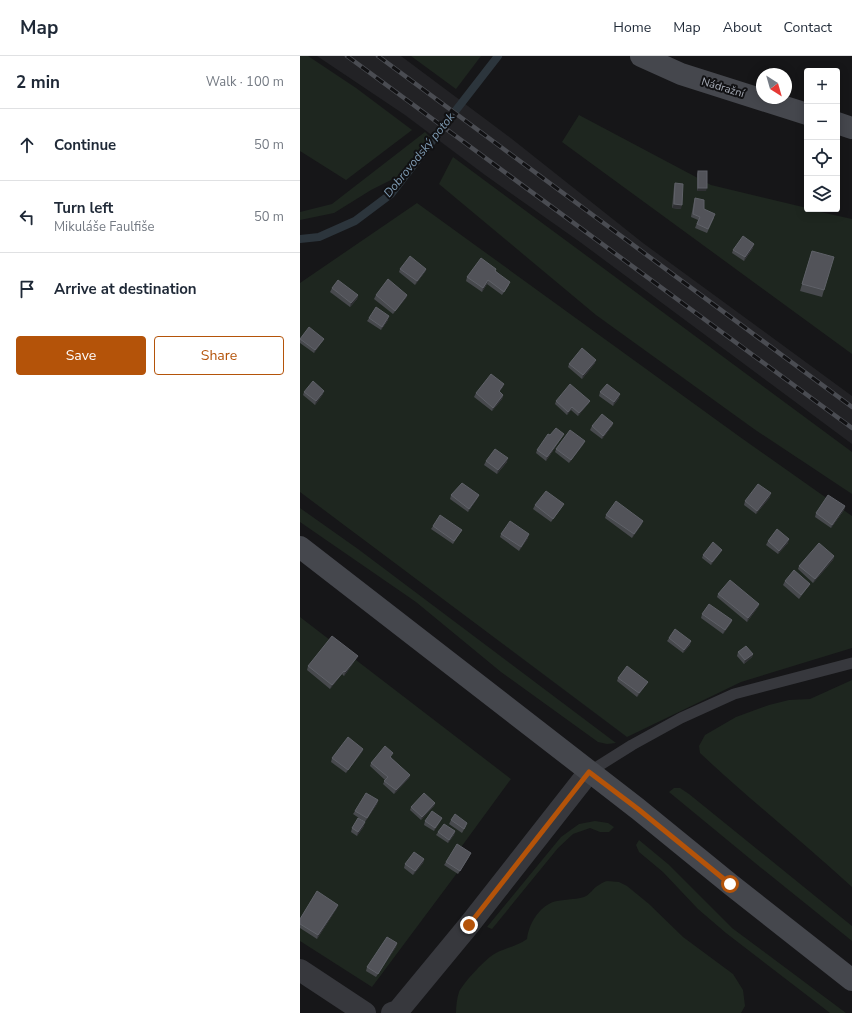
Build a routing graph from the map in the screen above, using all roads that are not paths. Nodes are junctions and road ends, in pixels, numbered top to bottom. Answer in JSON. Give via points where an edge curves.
{"nodes":[{"id":1,"x":641,"y":56,"type":"edge"},
{"id":2,"x":804,"y":113,"type":"edge"},
{"id":3,"x":840,"y":124,"type":"edge"},
{"id":4,"x":852,"y":128,"type":"edge"},
{"id":5,"x":300,"y":547,"type":"edge"},
{"id":6,"x":852,"y":663,"type":"edge"},
{"id":7,"x":589,"y":772,"type":"junction"},
{"id":8,"x":300,"y":970,"type":"edge"},
{"id":9,"x":852,"y":980,"type":"edge"},
{"id":10,"x":397,"y":1012,"type":"edge"},
{"id":11,"x":365,"y":1013,"type":"edge"}],
"edges":[{"from":1,"to":2,"type":"main road","name":"Nádražní","via":[[681,74]]},
{"from":3,"to":4,"type":"main road"},
{"from":5,"to":7,"type":"main road"},
{"from":6,"to":7,"type":"lane","via":[[734,694],[681,718]]},
{"from":7,"to":9,"type":"main road"},
{"from":7,"to":10,"type":"street"},
{"from":8,"to":11,"type":"street"}]}
